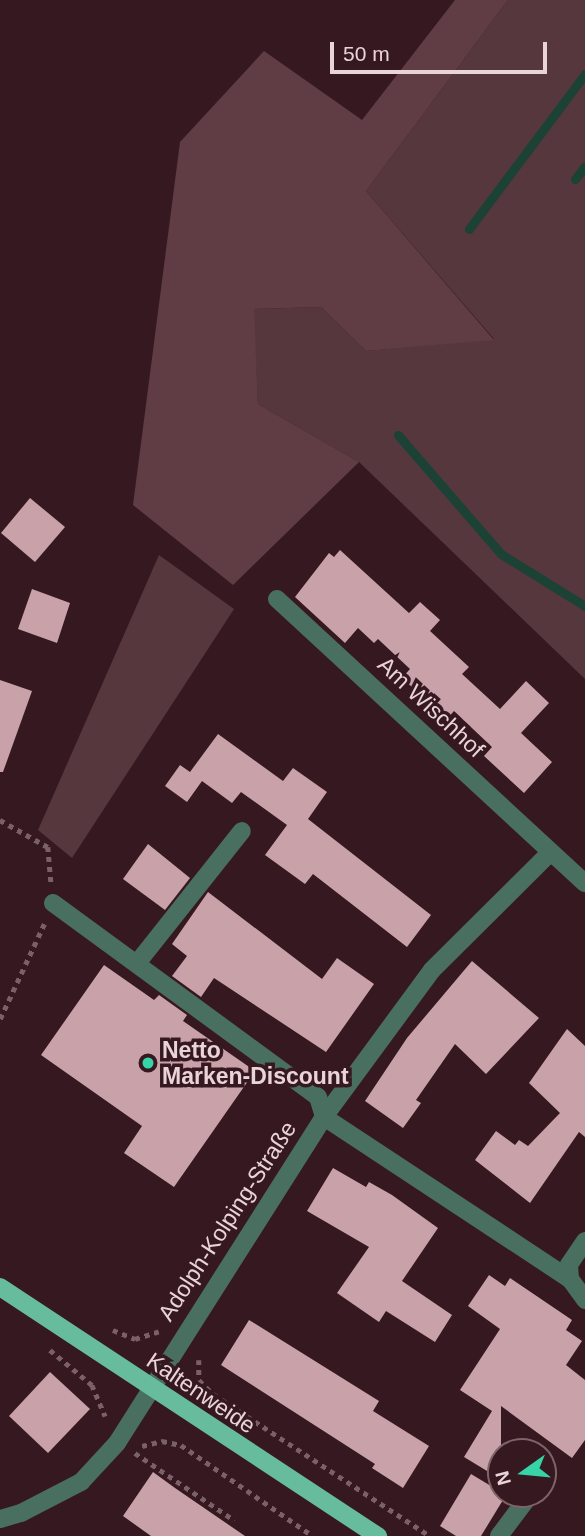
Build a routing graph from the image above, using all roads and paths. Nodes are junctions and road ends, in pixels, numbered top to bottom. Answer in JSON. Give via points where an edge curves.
{"nodes":[{"id":1,"x":277,"y":599,"type":"dead end"},
{"id":2,"x":0,"y":820,"type":"edge"},
{"id":3,"x":242,"y":831,"type":"dead end"},
{"id":4,"x":549,"y":854,"type":"junction"},
{"id":5,"x":585,"y":883,"type":"edge"},
{"id":6,"x":53,"y":903,"type":"junction"},
{"id":7,"x":138,"y":962,"type":"junction"},
{"id":8,"x":0,"y":1019,"type":"edge"},
{"id":9,"x":324,"y":1117,"type":"junction"},
{"id":10,"x":585,"y":1241,"type":"edge"},
{"id":11,"x":570,"y":1279,"type":"junction"},
{"id":12,"x":0,"y":1287,"type":"edge"},
{"id":13,"x":585,"y":1300,"type":"edge"},
{"id":14,"x":44,"y":1346,"type":"dead end"},
{"id":15,"x":92,"y":1385,"type":"dead end"},
{"id":16,"x":151,"y":1390,"type":"junction"},
{"id":17,"x":213,"y":1394,"type":"dead end"},
{"id":18,"x":181,"y":1445,"type":"dead end"},
{"id":19,"x":135,"y":1453,"type":"dead end"},
{"id":20,"x":520,"y":1508,"type":"edge"},
{"id":21,"x":0,"y":1519,"type":"edge"},
{"id":22,"x":234,"y":1520,"type":"dead end"},
{"id":23,"x":313,"y":1536,"type":"edge"},
{"id":24,"x":378,"y":1536,"type":"edge"},
{"id":25,"x":430,"y":1536,"type":"edge"},
{"id":26,"x":499,"y":1536,"type":"edge"}],
"edges":[{"from":1,"to":4,"type":"street","name":"Am Wischhof"},
{"from":2,"to":6,"type":"path","via":[[48,847]]},
{"from":3,"to":7,"type":"street"},
{"from":4,"to":5,"type":"street","name":"Am Wischhof"},
{"from":4,"to":9,"type":"street","via":[[432,970]]},
{"from":6,"to":7,"type":"street"},
{"from":6,"to":8,"type":"path"},
{"from":7,"to":9,"type":"street","via":[[318,1097]]},
{"from":9,"to":11,"type":"street","name":"Adolph-Kolping-Straße"},
{"from":9,"to":16,"type":"street","name":"Adolph-Kolping-Straße"},
{"from":10,"to":11,"type":"street","via":[[574,1252]]},
{"from":11,"to":13,"type":"street","name":"Adolph-Kolping-Straße"},
{"from":12,"to":16,"type":"main road","name":"Kaltenweide"},
{"from":14,"to":15,"type":"path"},
{"from":16,"to":21,"type":"street","name":"Adolph-Kolping-Straße","via":[[117,1443],[81,1482]]},
{"from":16,"to":24,"type":"main road","name":"Kaltenweide"},
{"from":17,"to":25,"type":"path"},
{"from":18,"to":23,"type":"path"},
{"from":19,"to":22,"type":"path"},
{"from":20,"to":26,"type":"street"}]}
